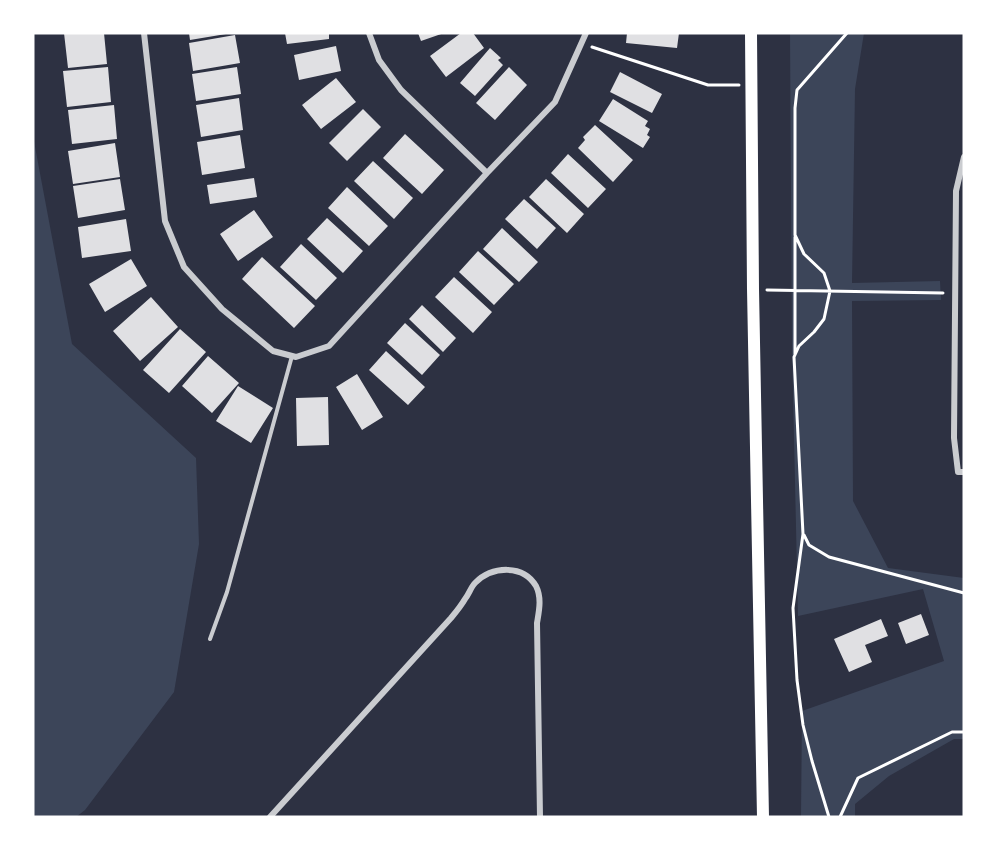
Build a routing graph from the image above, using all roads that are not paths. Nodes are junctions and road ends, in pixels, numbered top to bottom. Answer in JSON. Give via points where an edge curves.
{"nodes":[{"id":1,"x":144,"y":33,"type":"edge"},
{"id":2,"x":369,"y":33,"type":"edge"},
{"id":3,"x":586,"y":33,"type":"edge"},
{"id":4,"x":751,"y":33,"type":"edge"},
{"id":5,"x":964,"y":157,"type":"edge"},
{"id":6,"x":487,"y":173,"type":"junction"},
{"id":7,"x":292,"y":356,"type":"junction"},
{"id":8,"x":964,"y":472,"type":"edge"},
{"id":9,"x":210,"y":639,"type":"dead end"},
{"id":10,"x":277,"y":810,"type":"junction"},
{"id":11,"x":270,"y":817,"type":"edge"},
{"id":12,"x":283,"y":817,"type":"edge"},
{"id":13,"x":540,"y":817,"type":"edge"},
{"id":14,"x":763,"y":817,"type":"edge"}],
"edges":[{"from":1,"to":7,"type":"street","via":[[165,221],[184,267],[222,309],[273,351]]},
{"from":2,"to":6,"type":"street","via":[[379,60],[401,90]]},
{"from":3,"to":6,"type":"street","via":[[555,102]]},
{"from":4,"to":14,"type":"main road"},
{"from":5,"to":8,"type":"street","via":[[956,191],[954,438],[958,472]]},
{"from":6,"to":7,"type":"street","via":[[329,346]]},
{"from":7,"to":9,"type":"lane"},
{"from":10,"to":11,"type":"street"},
{"from":10,"to":12,"type":"street"},
{"from":10,"to":13,"type":"street","via":[[451,618],[475,584],[489,573],[506,568],[524,574],[536,587],[540,605]]}]}
